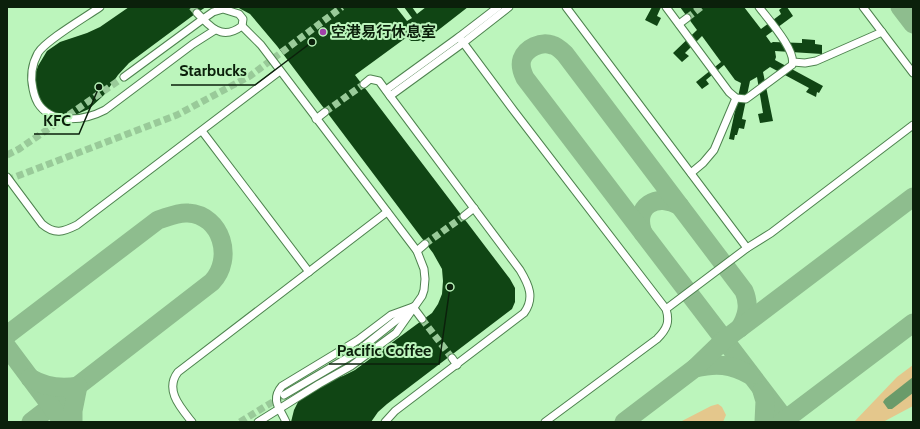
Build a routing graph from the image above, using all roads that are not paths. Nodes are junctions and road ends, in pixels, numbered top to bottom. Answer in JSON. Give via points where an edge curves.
{"nodes":[{"id":1,"x":100,"y":7,"type":"edge"},
{"id":2,"x":498,"y":7,"type":"edge"},
{"id":3,"x":509,"y":7,"type":"edge"},
{"id":4,"x":566,"y":7,"type":"edge"},
{"id":5,"x":666,"y":7,"type":"edge"},
{"id":6,"x":759,"y":7,"type":"edge"},
{"id":7,"x":863,"y":7,"type":"edge"},
{"id":8,"x":197,"y":13,"type":"tunnel mouth"},
{"id":9,"x":687,"y":18,"type":"tunnel mouth"},
{"id":10,"x":203,"y":20,"type":"junction"},
{"id":11,"x":678,"y":24,"type":"junction"},
{"id":12,"x":242,"y":26,"type":"junction"},
{"id":13,"x":215,"y":30,"type":"junction"},
{"id":14,"x":882,"y":32,"type":"junction"},
{"id":15,"x":461,"y":40,"type":"junction"},
{"id":16,"x":793,"y":62,"type":"junction"},
{"id":17,"x":280,"y":71,"type":"junction"},
{"id":18,"x":913,"y":73,"type":"edge"},
{"id":19,"x":124,"y":78,"type":"tunnel mouth"},
{"id":20,"x":364,"y":84,"type":"tunnel mouth"},
{"id":21,"x":388,"y":93,"type":"junction"},
{"id":22,"x":736,"y":98,"type":"junction"},
{"id":23,"x":325,"y":112,"type":"tunnel mouth"},
{"id":24,"x":316,"y":119,"type":"junction"},
{"id":25,"x":913,"y":125,"type":"edge"},
{"id":26,"x":202,"y":131,"type":"junction"},
{"id":27,"x":691,"y":173,"type":"junction"},
{"id":28,"x":7,"y":177,"type":"edge"},
{"id":29,"x":474,"y":208,"type":"junction"},
{"id":30,"x":387,"y":212,"type":"junction"},
{"id":31,"x":464,"y":216,"type":"tunnel mouth"},
{"id":32,"x":425,"y":244,"type":"tunnel mouth"},
{"id":33,"x":747,"y":248,"type":"junction"},
{"id":34,"x":417,"y":251,"type":"junction"},
{"id":35,"x":309,"y":272,"type":"junction"},
{"id":36,"x":413,"y":307,"type":"junction"},
{"id":37,"x":666,"y":309,"type":"junction"},
{"id":38,"x":422,"y":318,"type":"tunnel mouth"},
{"id":39,"x":452,"y":358,"type":"tunnel mouth"},
{"id":40,"x":457,"y":365,"type":"junction"},
{"id":41,"x":284,"y":395,"type":"tunnel mouth"},
{"id":42,"x":279,"y":409,"type":"junction"},
{"id":43,"x":192,"y":422,"type":"edge"},
{"id":44,"x":258,"y":422,"type":"edge"},
{"id":45,"x":286,"y":422,"type":"edge"},
{"id":46,"x":385,"y":422,"type":"edge"},
{"id":47,"x":545,"y":422,"type":"edge"}],
"edges":[{"from":1,"to":13,"type":"lane","via":[[44,46],[35,58],[32,85],[40,106],[47,112],[73,119],[95,115]]},
{"from":2,"to":15,"type":"lane"},
{"from":3,"to":15,"type":"lane"},
{"from":4,"to":27,"type":"lane"},
{"from":5,"to":11,"type":"lane"},
{"from":6,"to":16,"type":"lane","via":[[790,49]]},
{"from":7,"to":14,"type":"lane"},
{"from":8,"to":10,"type":"lane"},
{"from":9,"to":11,"type":"lane"},
{"from":10,"to":12,"type":"lane","via":[[213,12],[223,9],[239,14],[243,19]]},
{"from":10,"to":13,"type":"lane"},
{"from":10,"to":19,"type":"lane"},
{"from":11,"to":22,"type":"lane"},
{"from":12,"to":13,"type":"lane","via":[[232,32]]},
{"from":12,"to":17,"type":"lane","via":[[261,45]]},
{"from":14,"to":16,"type":"lane","via":[[816,61]]},
{"from":14,"to":18,"type":"lane"},
{"from":15,"to":21,"type":"lane"},
{"from":15,"to":37,"type":"lane"},
{"from":16,"to":22,"type":"lane","via":[[746,99]]},
{"from":17,"to":24,"type":"lane"},
{"from":17,"to":26,"type":"lane"},
{"from":20,"to":21,"type":"lane","via":[[370,79],[379,81]]},
{"from":21,"to":29,"type":"lane"},
{"from":22,"to":27,"type":"lane","via":[[714,150]]},
{"from":23,"to":24,"type":"lane"},
{"from":24,"to":30,"type":"lane"},
{"from":25,"to":33,"type":"lane","via":[[771,233]]},
{"from":26,"to":28,"type":"lane","via":[[77,225],[66,230],[53,231],[42,224]]},
{"from":26,"to":35,"type":"lane"},
{"from":27,"to":33,"type":"lane"},
{"from":29,"to":31,"type":"lane"},
{"from":29,"to":40,"type":"lane","via":[[520,270],[528,286],[530,302],[524,313]]},
{"from":30,"to":34,"type":"lane"},
{"from":30,"to":35,"type":"lane"},
{"from":32,"to":34,"type":"lane"},
{"from":33,"to":37,"type":"lane"},
{"from":34,"to":36,"type":"lane","via":[[425,279],[422,296]]},
{"from":35,"to":43,"type":"lane","via":[[174,377],[173,393]]},
{"from":36,"to":38,"type":"lane"},
{"from":36,"to":41,"type":"lane","via":[[354,354]]},
{"from":36,"to":42,"type":"lane","via":[[396,333],[372,352]]},
{"from":36,"to":42,"type":"lane","via":[[391,315],[358,340],[282,386],[276,395]]},
{"from":37,"to":47,"type":"lane","via":[[667,325],[657,339]]},
{"from":39,"to":40,"type":"lane"},
{"from":40,"to":46,"type":"lane","via":[[395,411]]},
{"from":42,"to":44,"type":"lane"},
{"from":42,"to":45,"type":"lane"}]}
